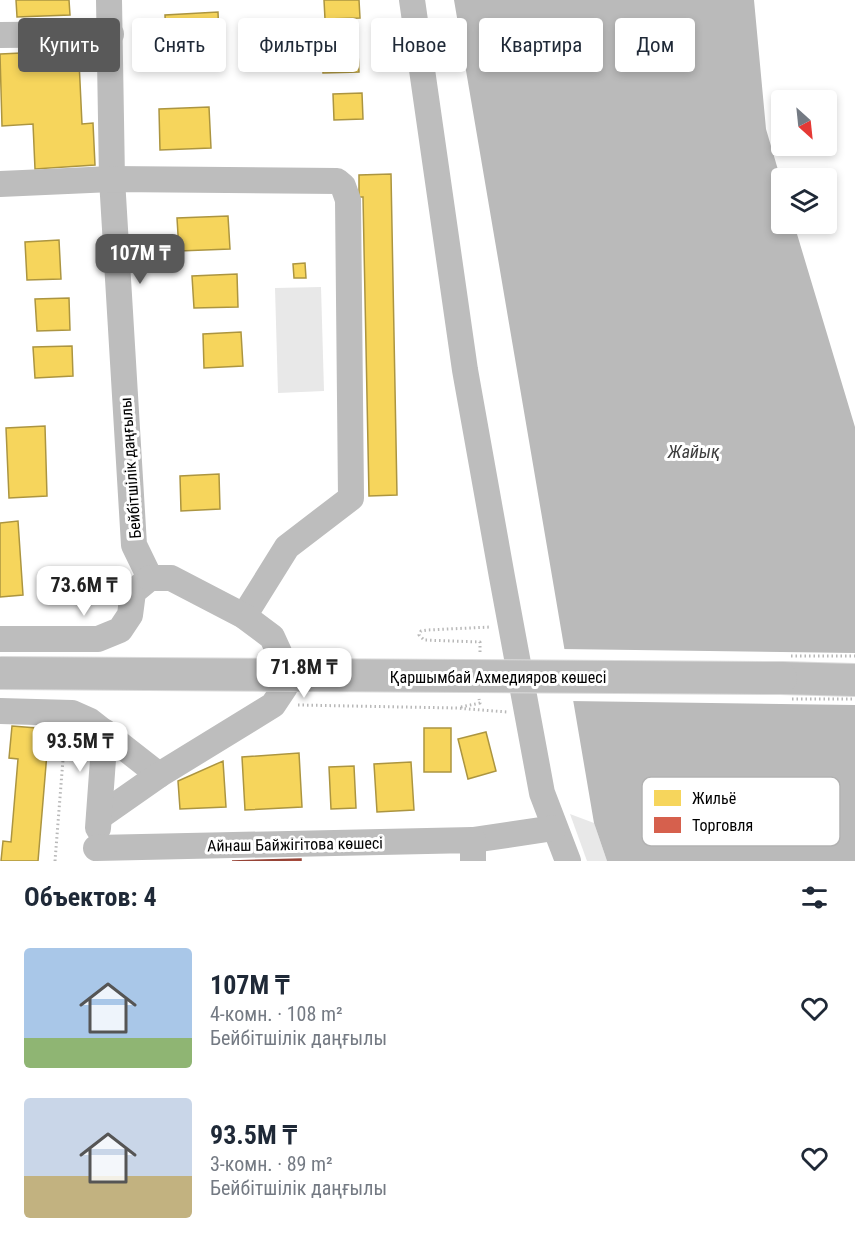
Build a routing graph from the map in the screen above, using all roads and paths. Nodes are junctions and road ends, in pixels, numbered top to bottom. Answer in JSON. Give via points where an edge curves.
{"nodes":[{"id":1,"x":109,"y":0,"type":"edge"},
{"id":2,"x":412,"y":0,"type":"edge"},
{"id":3,"x":110,"y":18,"type":"edge"},
{"id":4,"x":0,"y":35,"type":"edge"},
{"id":5,"x":18,"y":35,"type":"edge"},
{"id":6,"x":111,"y":72,"type":"edge"},
{"id":7,"x":112,"y":179,"type":"junction"},
{"id":8,"x":0,"y":184,"type":"edge"},
{"id":9,"x":150,"y":578,"type":"junction"},
{"id":10,"x":244,"y":616,"type":"junction"},
{"id":11,"x":511,"y":626,"type":"junction"},
{"id":12,"x":0,"y":639,"type":"edge"},
{"id":13,"x":480,"y":652,"type":"dead end"},
{"id":14,"x":0,"y":673,"type":"edge"},
{"id":15,"x":855,"y":680,"type":"edge"},
{"id":16,"x":480,"y":703,"type":"dead end"},
{"id":17,"x":273,"y":705,"type":"junction"},
{"id":18,"x":456,"y":708,"type":"junction"},
{"id":19,"x":0,"y":711,"type":"edge"},
{"id":20,"x":66,"y":713,"type":"junction"},
{"id":21,"x":527,"y":714,"type":"junction"},
{"id":22,"x":105,"y":732,"type":"junction"},
{"id":23,"x":159,"y":775,"type":"junction"},
{"id":24,"x":99,"y":817,"type":"junction"},
{"id":25,"x":554,"y":828,"type":"junction"},
{"id":26,"x":473,"y":850,"type":"edge"},
{"id":27,"x":312,"y":852,"type":"edge"},
{"id":28,"x":95,"y":855,"type":"edge"},
{"id":29,"x":55,"y":861,"type":"edge"},
{"id":30,"x":568,"y":861,"type":"edge"}],
"edges":[{"from":1,"to":3,"type":"street","name":"Бейбітшілік даңғылы"},
{"from":2,"to":11,"type":"street","via":[[465,369]]},
{"from":4,"to":5,"type":"street"},
{"from":6,"to":7,"type":"street","name":"Бейбітшілік даңғылы"},
{"from":7,"to":8,"type":"street"},
{"from":7,"to":9,"type":"street","name":"Бейбітшілік даңғылы","via":[[134,545]]},
{"from":7,"to":10,"type":"street","via":[[337,181],[348,200],[351,498],[287,547]]},
{"from":9,"to":10,"type":"street","via":[[171,578]]},
{"from":9,"to":12,"type":"street","via":[[133,592],[130,615],[120,630],[98,639]]},
{"from":10,"to":17,"type":"street","via":[[272,637],[283,661],[285,687]]},
{"from":11,"to":13,"type":"path","via":[[427,630],[419,635],[424,640],[480,642]]},
{"from":11,"to":21,"type":"street"},
{"from":14,"to":15,"type":"main road","name":"Қаршымбай Ахмедияров көшесі","bridge":true},
{"from":16,"to":18,"type":"path"},
{"from":17,"to":18,"type":"path"},
{"from":17,"to":23,"type":"street"},
{"from":18,"to":21,"type":"path"},
{"from":19,"to":20,"type":"street"},
{"from":20,"to":22,"type":"street","via":[[90,721]]},
{"from":20,"to":29,"type":"path"},
{"from":21,"to":25,"type":"street","via":[[542,793]]},
{"from":22,"to":23,"type":"street"},
{"from":22,"to":24,"type":"street"},
{"from":23,"to":24,"type":"street"},
{"from":24,"to":28,"type":"street"},
{"from":25,"to":26,"type":"street","name":"Айнаш Байжігітова көшесі"},
{"from":25,"to":30,"type":"street"},
{"from":26,"to":27,"type":"street","name":"Айнаш Байжігітова көшесі"},
{"from":27,"to":28,"type":"street","name":"Айнаш Байжігітова көшесі"}]}
